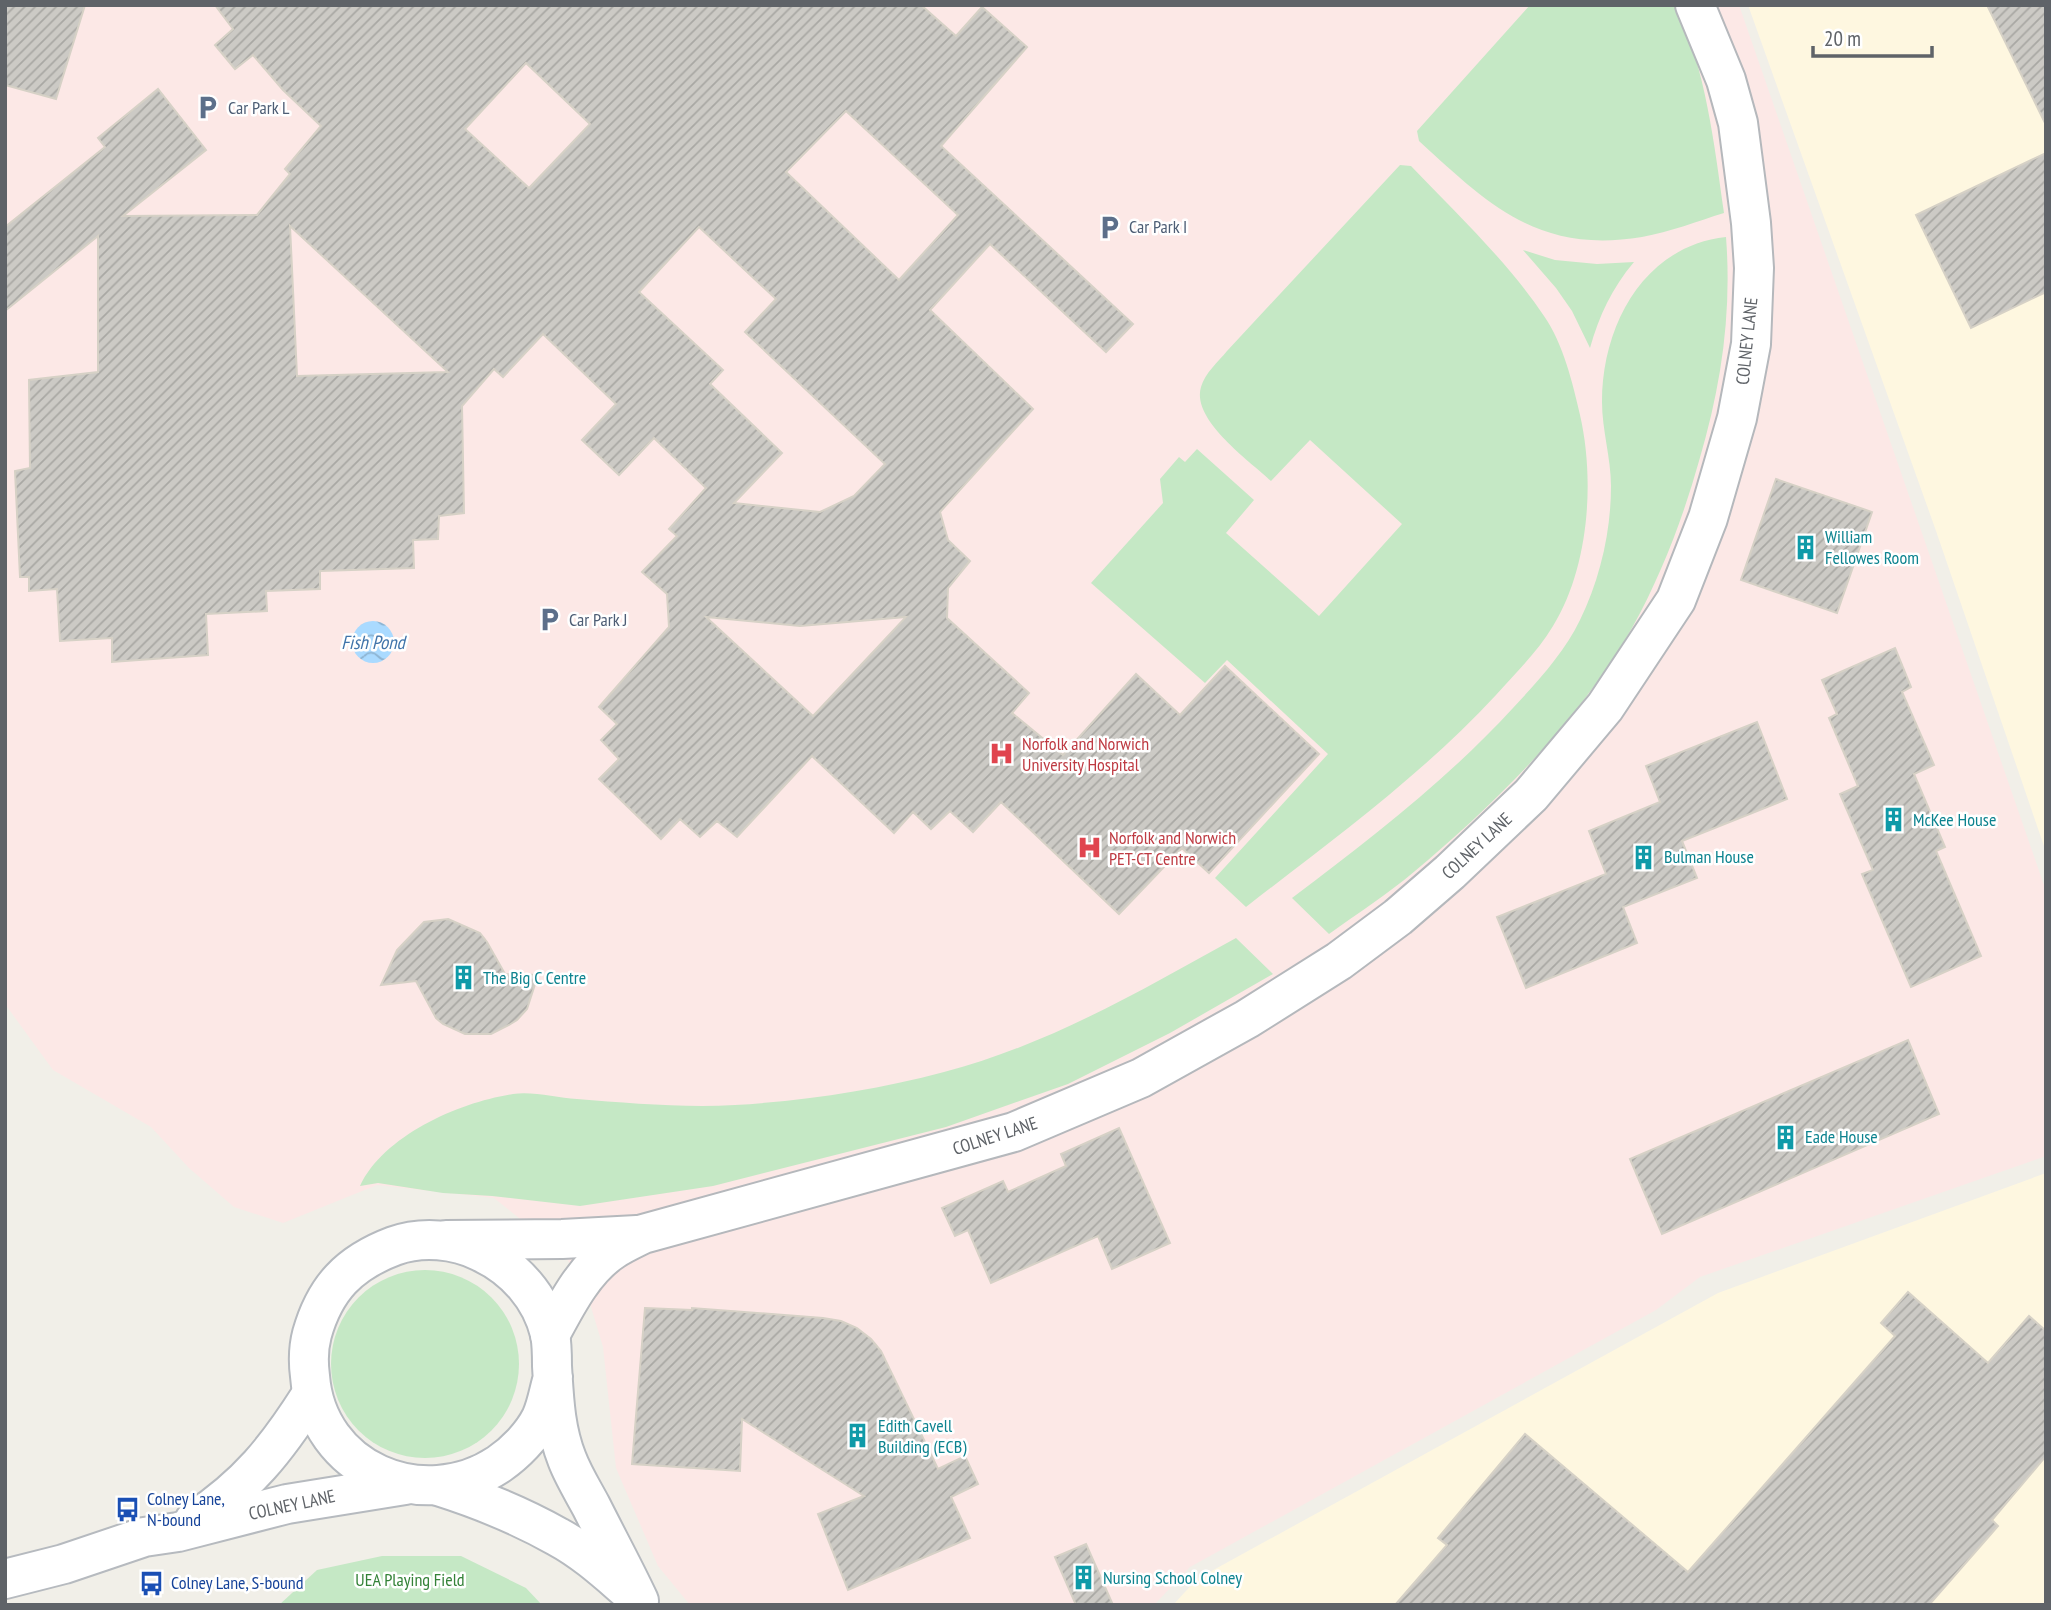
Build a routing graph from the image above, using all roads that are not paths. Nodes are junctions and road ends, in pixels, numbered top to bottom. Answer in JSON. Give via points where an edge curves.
{"nodes":[{"id":1,"x":1695,"y":5,"type":"edge"},
{"id":2,"x":643,"y":1234,"type":"junction"},
{"id":3,"x":438,"y":1240,"type":"junction"},
{"id":4,"x":550,"y":1335,"type":"junction"},
{"id":5,"x":553,"y":1377,"type":"junction"},
{"id":6,"x":311,"y":1395,"type":"junction"},
{"id":7,"x":423,"y":1485,"type":"junction"},
{"id":8,"x":178,"y":1532,"type":"junction"},
{"id":9,"x":5,"y":1579,"type":"edge"},
{"id":10,"x":642,"y":1603,"type":"edge"}],
"edges":[{"from":1,"to":2,"type":"street","name":"COLNEY LANE","via":[[1738,122],[1751,223],[1751,344],[1737,418],[1708,518],[1676,600],[1605,707],[1531,795],[1440,881],[1339,961],[1141,1078],[1014,1132]]},
{"from":2,"to":3,"type":"street","name":"COLNEY LANE"},
{"from":2,"to":4,"type":"street","name":"COLNEY LANE","via":[[613,1250],[589,1273]]},
{"from":3,"to":4,"type":"street","name":"COLNEY LANE","via":[[479,1250],[522,1280],[539,1305]]},
{"from":3,"to":6,"type":"street","name":"COLNEY LANE","via":[[405,1242],[369,1256],[339,1280],[318,1312],[308,1349]]},
{"from":4,"to":5,"type":"street","name":"COLNEY LANE"},
{"from":5,"to":7,"type":"street","name":"COLNEY LANE","via":[[541,1418],[515,1452],[480,1476]]},
{"from":5,"to":10,"type":"street","name":"COLNEY LANE","via":[[556,1422],[567,1460]]},
{"from":6,"to":7,"type":"street","name":"COLNEY LANE","via":[[325,1427],[346,1454],[375,1474]]},
{"from":6,"to":8,"type":"street","name":"COLNEY LANE","via":[[261,1466],[224,1502]]},
{"from":7,"to":8,"type":"street","name":"COLNEY LANE","via":[[287,1504]]},
{"from":7,"to":10,"type":"street","name":"COLNEY LANE","via":[[475,1498],[558,1537],[595,1561]]},
{"from":8,"to":9,"type":"street","name":"COLNEY LANE","via":[[144,1537]]}]}
